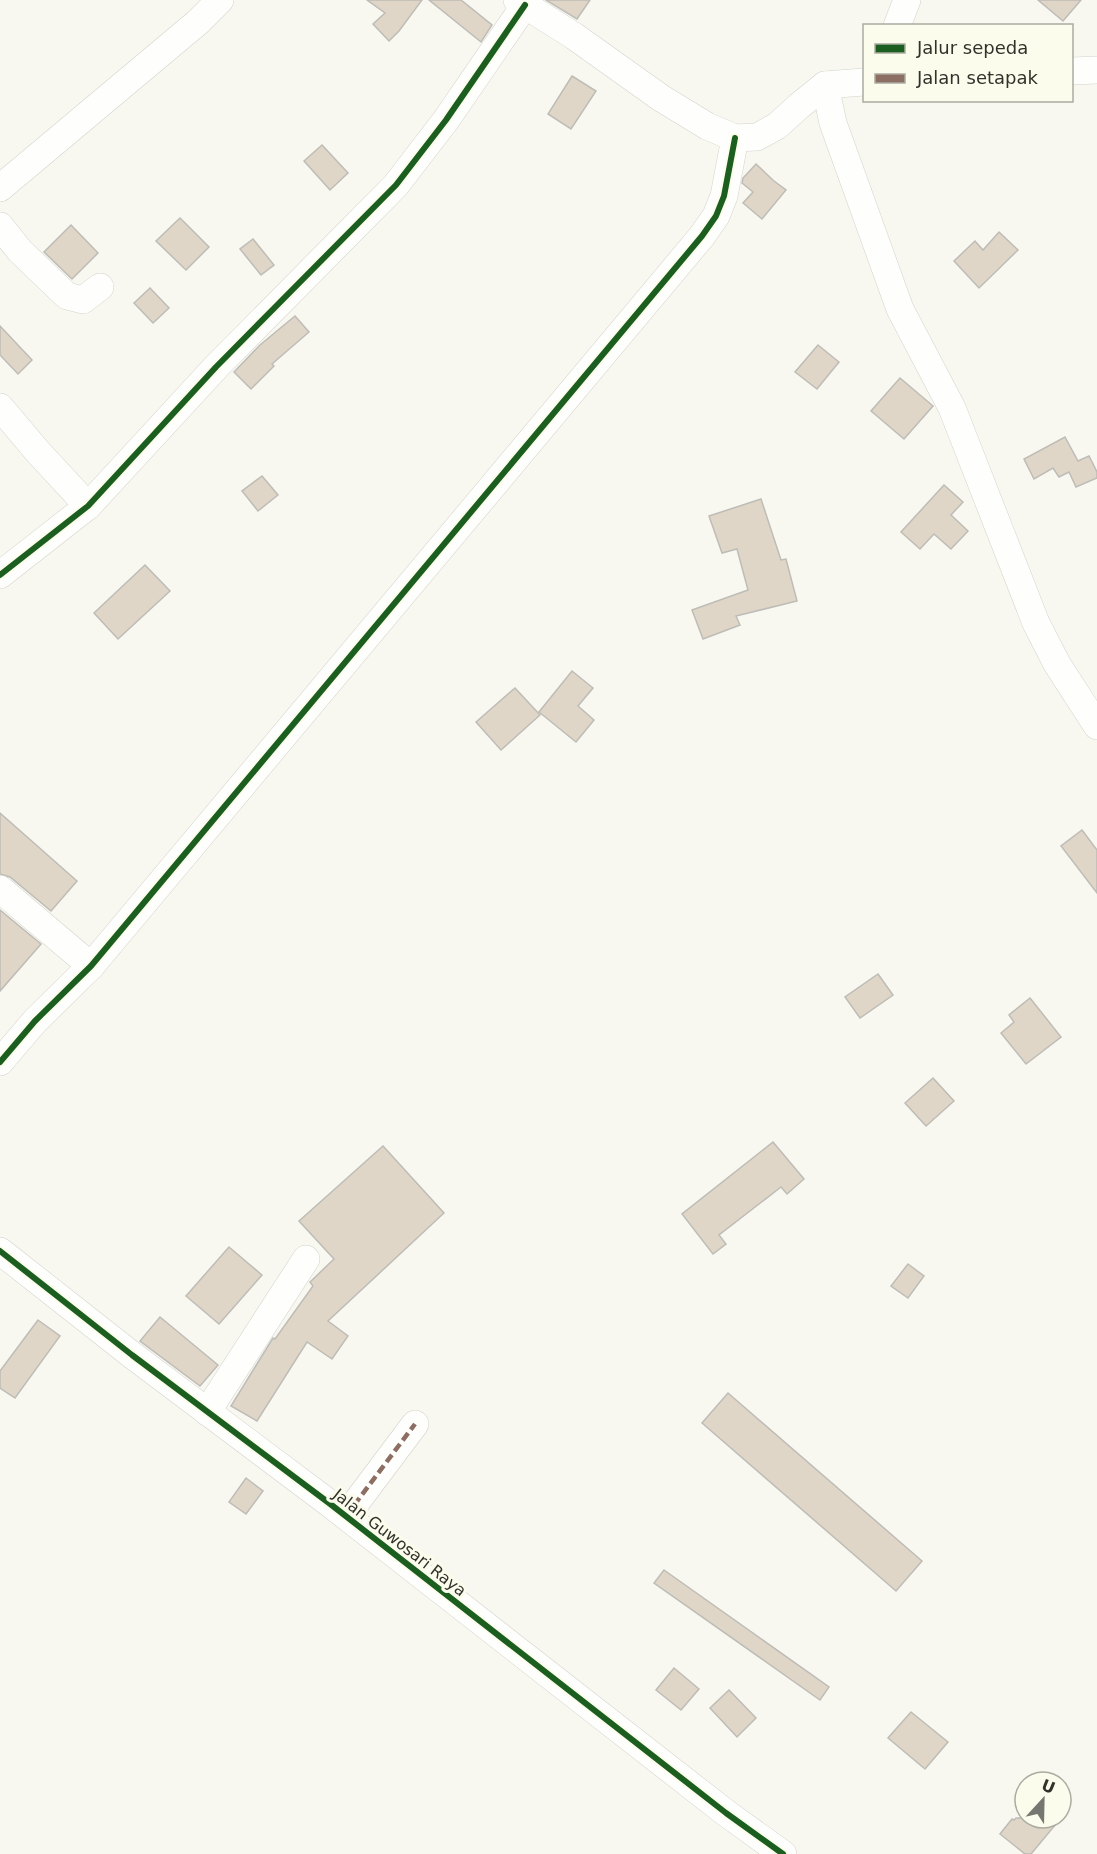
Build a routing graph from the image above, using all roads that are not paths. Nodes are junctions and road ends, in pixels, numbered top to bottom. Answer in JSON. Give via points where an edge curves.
{"nodes":[{"id":1,"x":220,"y":0,"type":"edge"},
{"id":2,"x":907,"y":0,"type":"edge"},
{"id":3,"x":521,"y":3,"type":"edge"},
{"id":4,"x":898,"y":24,"type":"edge"},
{"id":5,"x":1097,"y":70,"type":"edge"},
{"id":6,"x":1073,"y":71,"type":"edge"},
{"id":7,"x":863,"y":82,"type":"edge"},
{"id":8,"x":825,"y":86,"type":"junction"},
{"id":9,"x":735,"y":138,"type":"junction"},
{"id":10,"x":0,"y":188,"type":"edge"},
{"id":11,"x":0,"y":226,"type":"edge"},
{"id":12,"x":100,"y":287,"type":"dead end"},
{"id":13,"x":0,"y":407,"type":"edge"},
{"id":14,"x":88,"y":506,"type":"junction"},
{"id":15,"x":0,"y":574,"type":"edge"},
{"id":16,"x":1097,"y":726,"type":"edge"},
{"id":17,"x":0,"y":889,"type":"edge"},
{"id":18,"x":91,"y":966,"type":"junction"},
{"id":19,"x":0,"y":1062,"type":"edge"},
{"id":20,"x":0,"y":1251,"type":"edge"},
{"id":21,"x":306,"y":1259,"type":"dead end"},
{"id":22,"x":207,"y":1412,"type":"junction"},
{"id":23,"x":415,"y":1424,"type":"dead end"},
{"id":24,"x":346,"y":1516,"type":"junction"},
{"id":25,"x":783,"y":1854,"type":"edge"}],
"edges":[{"from":1,"to":10,"type":"street"},
{"from":2,"to":4,"type":"street"},
{"from":3,"to":9,"type":"street","via":[[661,98]]},
{"from":3,"to":14,"type":"street","via":[[446,120],[396,185],[216,367]]},
{"from":5,"to":6,"type":"street"},
{"from":7,"to":8,"type":"street"},
{"from":8,"to":9,"type":"street","via":[[777,126],[757,137]]},
{"from":8,"to":16,"type":"street","via":[[833,123],[900,309],[952,408],[1036,623]]},
{"from":9,"to":18,"type":"street","via":[[724,196],[702,236]]},
{"from":11,"to":12,"type":"street","via":[[67,296],[83,300]]},
{"from":13,"to":14,"type":"street"},
{"from":14,"to":15,"type":"street"},
{"from":17,"to":18,"type":"street"},
{"from":18,"to":19,"type":"street"},
{"from":20,"to":22,"type":"street","name":"Jalan Guwosari Raya"},
{"from":21,"to":22,"type":"street"},
{"from":22,"to":24,"type":"street","name":"Jalan Guwosari Raya"},
{"from":23,"to":24,"type":"street"},
{"from":24,"to":25,"type":"street","name":"Jalan Guwosari Raya"}]}
